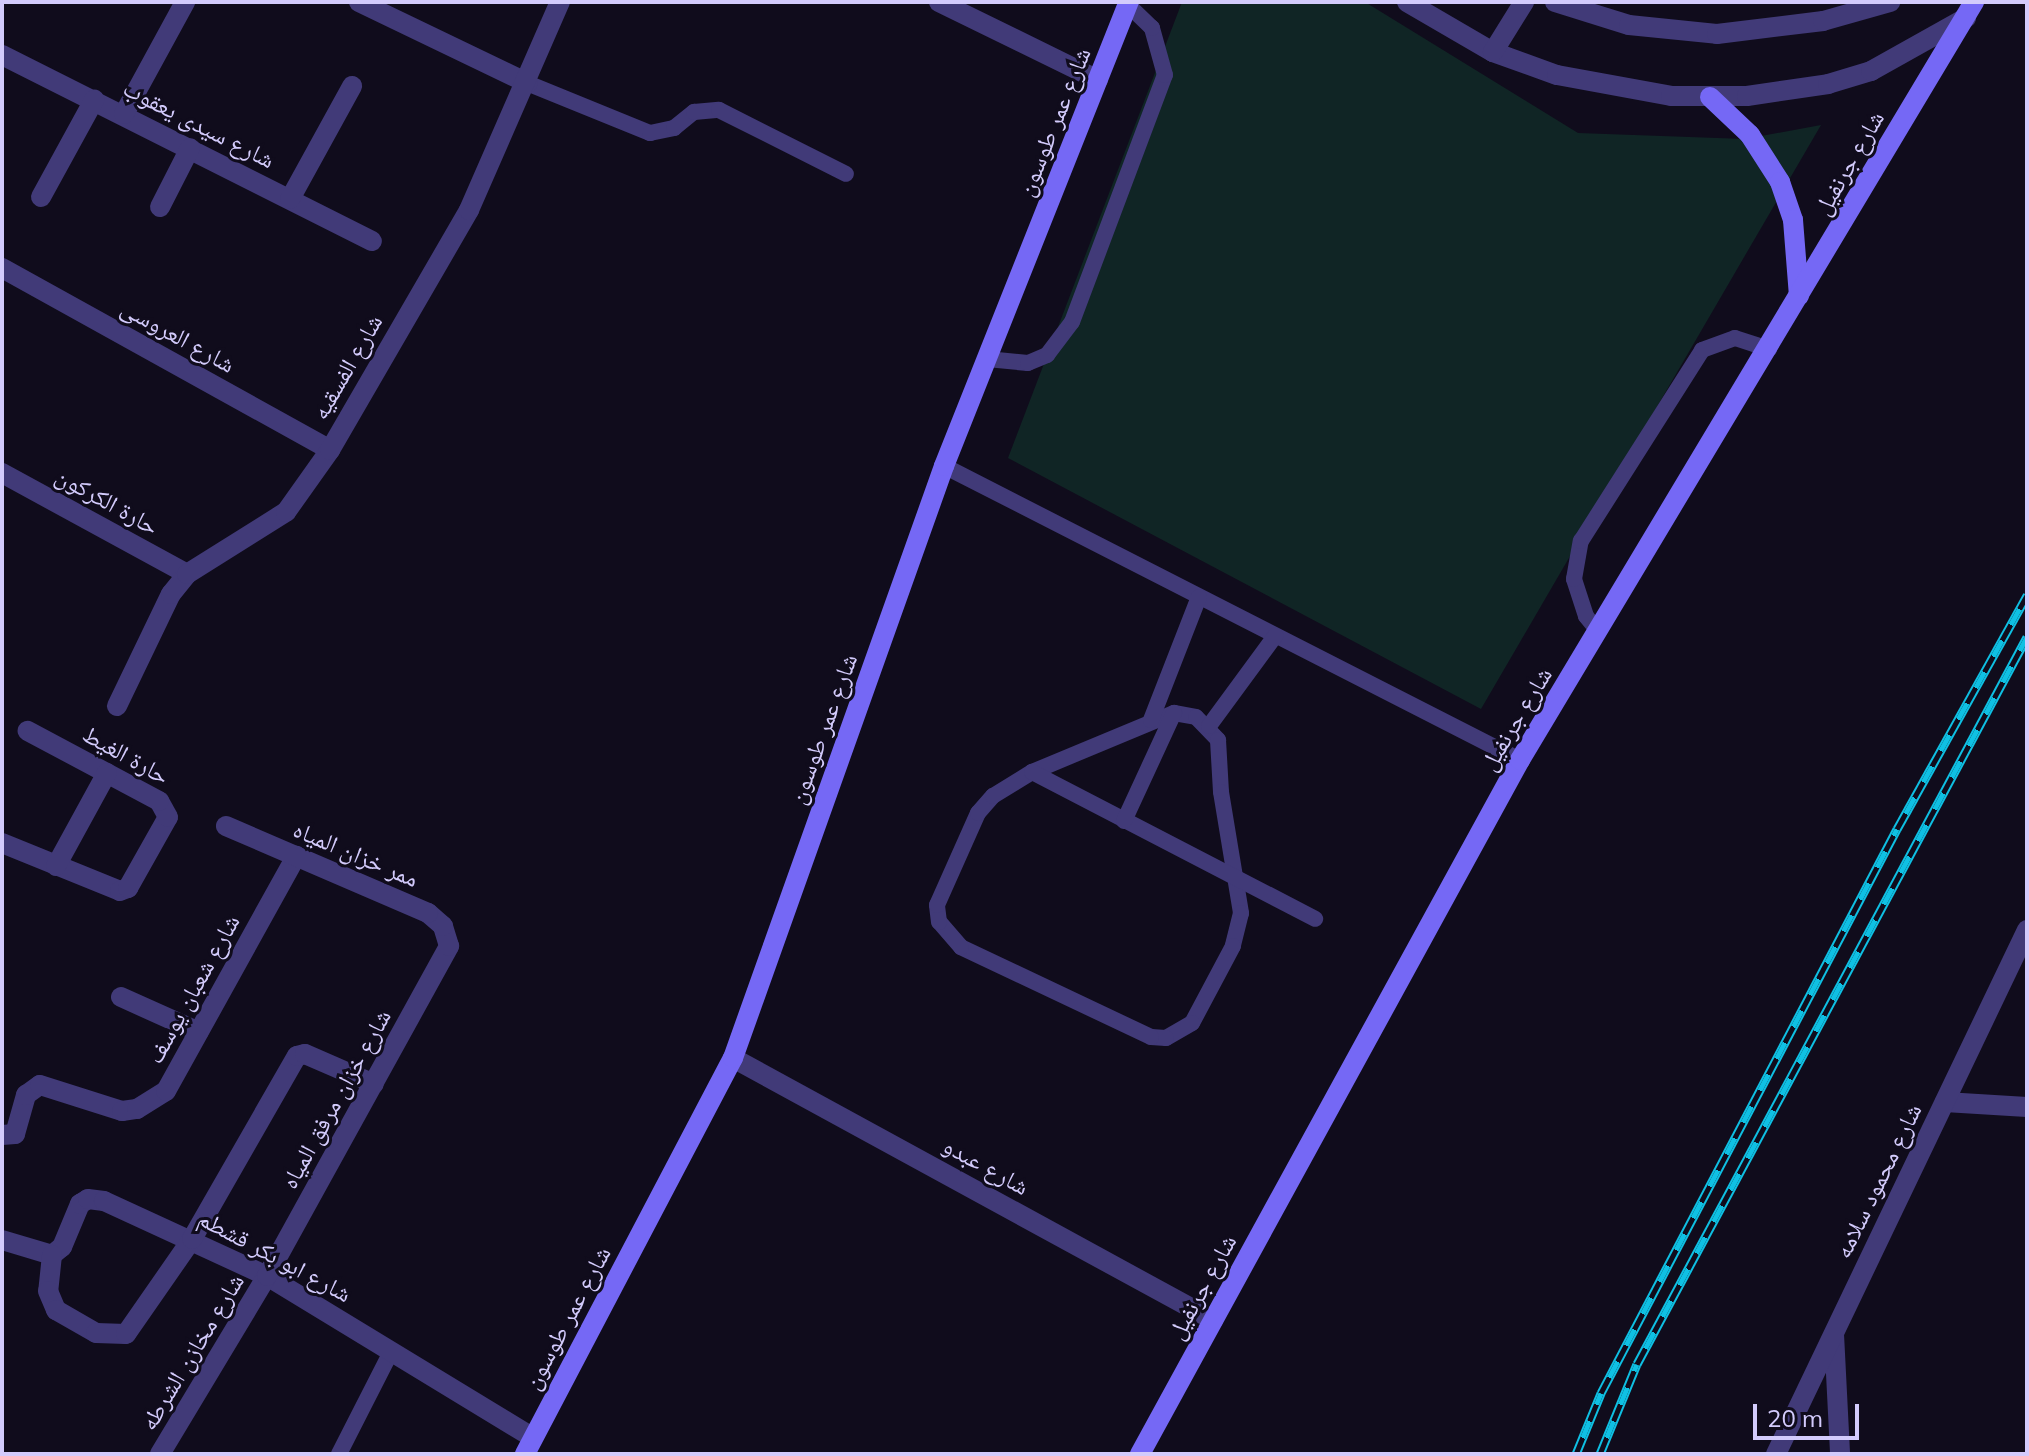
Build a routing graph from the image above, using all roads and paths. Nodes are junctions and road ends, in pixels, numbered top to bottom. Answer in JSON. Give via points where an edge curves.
{"nodes":[{"id":1,"x":185,"y":2,"type":"edge"},
{"id":2,"x":359,"y":2,"type":"edge"},
{"id":3,"x":560,"y":2,"type":"edge"},
{"id":4,"x":939,"y":2,"type":"edge"},
{"id":5,"x":1407,"y":2,"type":"edge"},
{"id":6,"x":1524,"y":2,"type":"edge"},
{"id":7,"x":1555,"y":2,"type":"edge"},
{"id":8,"x":1890,"y":2,"type":"edge"},
{"id":9,"x":1974,"y":2,"type":"edge"},
{"id":10,"x":1984,"y":2,"type":"edge"},
{"id":11,"x":1129,"y":3,"type":"edge"},
{"id":12,"x":1960,"y":24,"type":"junction"},
{"id":13,"x":1493,"y":52,"type":"junction"},
{"id":14,"x":2,"y":55,"type":"edge"},
{"id":15,"x":1098,"y":80,"type":"junction"},
{"id":16,"x":527,"y":83,"type":"junction"},
{"id":17,"x":352,"y":86,"type":"dead end"},
{"id":18,"x":1710,"y":97,"type":"junction"},
{"id":19,"x":94,"y":100,"type":"junction"},
{"id":20,"x":124,"y":114,"type":"junction"},
{"id":21,"x":190,"y":148,"type":"junction"},
{"id":22,"x":846,"y":174,"type":"dead end"},
{"id":23,"x":41,"y":197,"type":"dead end"},
{"id":24,"x":290,"y":199,"type":"junction"},
{"id":25,"x":160,"y":207,"type":"dead end"},
{"id":26,"x":372,"y":241,"type":"dead end"},
{"id":27,"x":2,"y":268,"type":"edge"},
{"id":28,"x":1798,"y":300,"type":"junction"},
{"id":29,"x":1769,"y":349,"type":"junction"},
{"id":30,"x":987,"y":359,"type":"junction"},
{"id":31,"x":330,"y":450,"type":"junction"},
{"id":32,"x":944,"y":466,"type":"junction"},
{"id":33,"x":2,"y":473,"type":"edge"},
{"id":34,"x":187,"y":574,"type":"junction"},
{"id":35,"x":1199,"y":597,"type":"junction"},
{"id":36,"x":1598,"y":631,"type":"junction"},
{"id":37,"x":1275,"y":636,"type":"junction"},
{"id":38,"x":117,"y":706,"type":"dead end"},
{"id":39,"x":1174,"y":713,"type":"junction"},
{"id":40,"x":1151,"y":720,"type":"junction"},
{"id":41,"x":1209,"y":726,"type":"junction"},
{"id":42,"x":28,"y":731,"type":"dead end"},
{"id":43,"x":1520,"y":760,"type":"junction"},
{"id":44,"x":1032,"y":772,"type":"junction"},
{"id":45,"x":107,"y":773,"type":"junction"},
{"id":46,"x":1124,"y":821,"type":"junction"},
{"id":47,"x":226,"y":826,"type":"dead end"},
{"id":48,"x":2,"y":843,"type":"edge"},
{"id":49,"x":296,"y":856,"type":"junction"},
{"id":50,"x":56,"y":866,"type":"junction"},
{"id":51,"x":1238,"y":879,"type":"junction"},
{"id":52,"x":1315,"y":919,"type":"dead end"},
{"id":53,"x":2027,"y":930,"type":"edge"},
{"id":54,"x":449,"y":946,"type":"joint"},
{"id":55,"x":121,"y":997,"type":"dead end"},
{"id":56,"x":199,"y":1032,"type":"junction"},
{"id":57,"x":733,"y":1058,"type":"junction"},
{"id":58,"x":374,"y":1084,"type":"junction"},
{"id":59,"x":1945,"y":1102,"type":"junction"},
{"id":60,"x":2027,"y":1107,"type":"edge"},
{"id":61,"x":2,"y":1135,"type":"edge"},
{"id":62,"x":192,"y":1239,"type":"junction"},
{"id":63,"x":2,"y":1240,"type":"edge"},
{"id":64,"x":52,"y":1255,"type":"junction"},
{"id":65,"x":267,"y":1276,"type":"junction"},
{"id":66,"x":1213,"y":1320,"type":"junction"},
{"id":67,"x":1834,"y":1334,"type":"junction"},
{"id":68,"x":391,"y":1352,"type":"junction"},
{"id":69,"x":529,"y":1446,"type":"edge"},
{"id":70,"x":160,"y":1454,"type":"edge"},
{"id":71,"x":339,"y":1454,"type":"edge"},
{"id":72,"x":1140,"y":1454,"type":"edge"},
{"id":73,"x":1776,"y":1454,"type":"edge"},
{"id":74,"x":1840,"y":1454,"type":"edge"}],
"edges":[{"from":1,"to":20,"type":"street"},
{"from":2,"to":16,"type":"street"},
{"from":3,"to":16,"type":"street","name":"شارع الفسقيه"},
{"from":4,"to":15,"type":"street"},
{"from":5,"to":13,"type":"street"},
{"from":6,"to":13,"type":"street"},
{"from":7,"to":8,"type":"street","via":[[1629,25],[1717,34],[1823,21]]},
{"from":9,"to":12,"type":"main road","name":"شارع جرنفيل"},
{"from":10,"to":12,"type":"street"},
{"from":11,"to":15,"type":"main road","name":"شارع عمر طوسون"},
{"from":11,"to":30,"type":"lane","via":[[1156,35],[1165,75],[1072,322],[1047,355],[1017,364]]},
{"from":12,"to":18,"type":"street","via":[[1871,71],[1828,84]]},
{"from":12,"to":28,"type":"main road","name":"شارع جرنفيل"},
{"from":13,"to":18,"type":"street","via":[[1594,85]]},
{"from":14,"to":19,"type":"street","name":"شارع سيدى يعقوب"},
{"from":15,"to":30,"type":"main road","name":"شارع عمر طوسون"},
{"from":16,"to":22,"type":"lane","via":[[650,133],[674,128],[694,112],[719,110]]},
{"from":16,"to":31,"type":"street","name":"شارع الفسقيه","via":[[469,210]]},
{"from":17,"to":24,"type":"street"},
{"from":18,"to":28,"type":"main road","via":[[1750,135],[1780,182],[1798,247]]},
{"from":19,"to":20,"type":"street","name":"شارع سيدى يعقوب"},
{"from":19,"to":23,"type":"street"},
{"from":20,"to":21,"type":"street","name":"شارع سيدى يعقوب"},
{"from":21,"to":24,"type":"street","name":"شارع سيدى يعقوب"},
{"from":21,"to":25,"type":"street"},
{"from":24,"to":26,"type":"street","name":"شارع سيدى يعقوب"},
{"from":27,"to":31,"type":"street","name":"شارع العروسى"},
{"from":28,"to":29,"type":"main road","name":"شارع جرنفيل"},
{"from":29,"to":36,"type":"main road","name":"شارع جرنفيل"},
{"from":29,"to":36,"type":"lane","via":[[1735,338],[1718,340],[1695,356],[1581,541],[1574,579],[1586,616]]},
{"from":30,"to":32,"type":"main road","name":"شارع عمر طوسون"},
{"from":31,"to":34,"type":"street","name":"شارع الفسقيه","via":[[286,512]]},
{"from":32,"to":35,"type":"lane"},
{"from":32,"to":57,"type":"main road","name":"شارع عمر طوسون"},
{"from":33,"to":34,"type":"street","name":"حارة الكركون"},
{"from":34,"to":38,"type":"street","name":"شارع الفسقيه","via":[[171,594]]},
{"from":35,"to":37,"type":"lane"},
{"from":35,"to":40,"type":"lane"},
{"from":36,"to":43,"type":"main road","name":"شارع جرنفيل"},
{"from":37,"to":41,"type":"lane"},
{"from":37,"to":43,"type":"lane"},
{"from":39,"to":40,"type":"lane"},
{"from":39,"to":41,"type":"lane"},
{"from":39,"to":46,"type":"lane"},
{"from":40,"to":44,"type":"lane"},
{"from":41,"to":51,"type":"lane","via":[[1218,740],[1222,805]]},
{"from":42,"to":45,"type":"street","name":"حارة الغيط"},
{"from":43,"to":66,"type":"main road","name":"شارع جرنفيل"},
{"from":44,"to":46,"type":"lane"},
{"from":44,"to":51,"type":"lane","via":[[1011,782],[978,813],[941,888],[939,922],[961,947],[1137,1031],[1166,1038],[1192,1023],[1233,946],[1241,913]]},
{"from":45,"to":50,"type":"street"},
{"from":45,"to":50,"type":"street","name":"حارة الغيط","via":[[159,801],[166,808],[164,825],[128,888],[113,891]]},
{"from":46,"to":51,"type":"lane"},
{"from":47,"to":49,"type":"street","name":"ممر خزان المياه"},
{"from":48,"to":50,"type":"street","name":"حارة الغيط"},
{"from":49,"to":54,"type":"street","name":"ممر خزان المياه","via":[[428,913],[443,926]]},
{"from":49,"to":56,"type":"street","name":"شارع شعبان يوسف"},
{"from":51,"to":52,"type":"lane"},
{"from":53,"to":59,"type":"street","name":"شارع محمود سلامه"},
{"from":54,"to":58,"type":"street","name":"شارع خزان مرفق المياه"},
{"from":55,"to":56,"type":"street"},
{"from":56,"to":61,"type":"street","name":"شارع شعبان يوسف","via":[[171,1083],[155,1100],[122,1111],[40,1085],[26,1095],[15,1134]]},
{"from":57,"to":66,"type":"street","name":"شارع عبدو"},
{"from":57,"to":69,"type":"main road","name":"شارع عمر طوسون"},
{"from":58,"to":62,"type":"street","via":[[305,1054],[297,1056]]},
{"from":58,"to":65,"type":"street","name":"شارع خزان مرفق المياه"},
{"from":59,"to":60,"type":"street"},
{"from":59,"to":67,"type":"street","name":"شارع محمود سلامه"},
{"from":62,"to":64,"type":"street","name":"شارع ابو بكر قشطم","via":[[88,1199],[80,1204],[62,1247]]},
{"from":62,"to":64,"type":"street","via":[[137,1324],[126,1334],[112,1336],[96,1333],[51,1305]]},
{"from":62,"to":65,"type":"street","name":"شارع ابو بكر قشطم"},
{"from":63,"to":64,"type":"street"},
{"from":65,"to":68,"type":"street","name":"شارع ابو بكر قشطم"},
{"from":65,"to":70,"type":"street","name":"شارع مخازن الشرطه"},
{"from":66,"to":72,"type":"main road","name":"شارع جرنفيل"},
{"from":67,"to":73,"type":"street","name":"شارع محمود سلامه"},
{"from":67,"to":74,"type":"street"},
{"from":68,"to":69,"type":"street","name":"شارع ابو بكر قشطم"},
{"from":68,"to":71,"type":"lane"}]}
